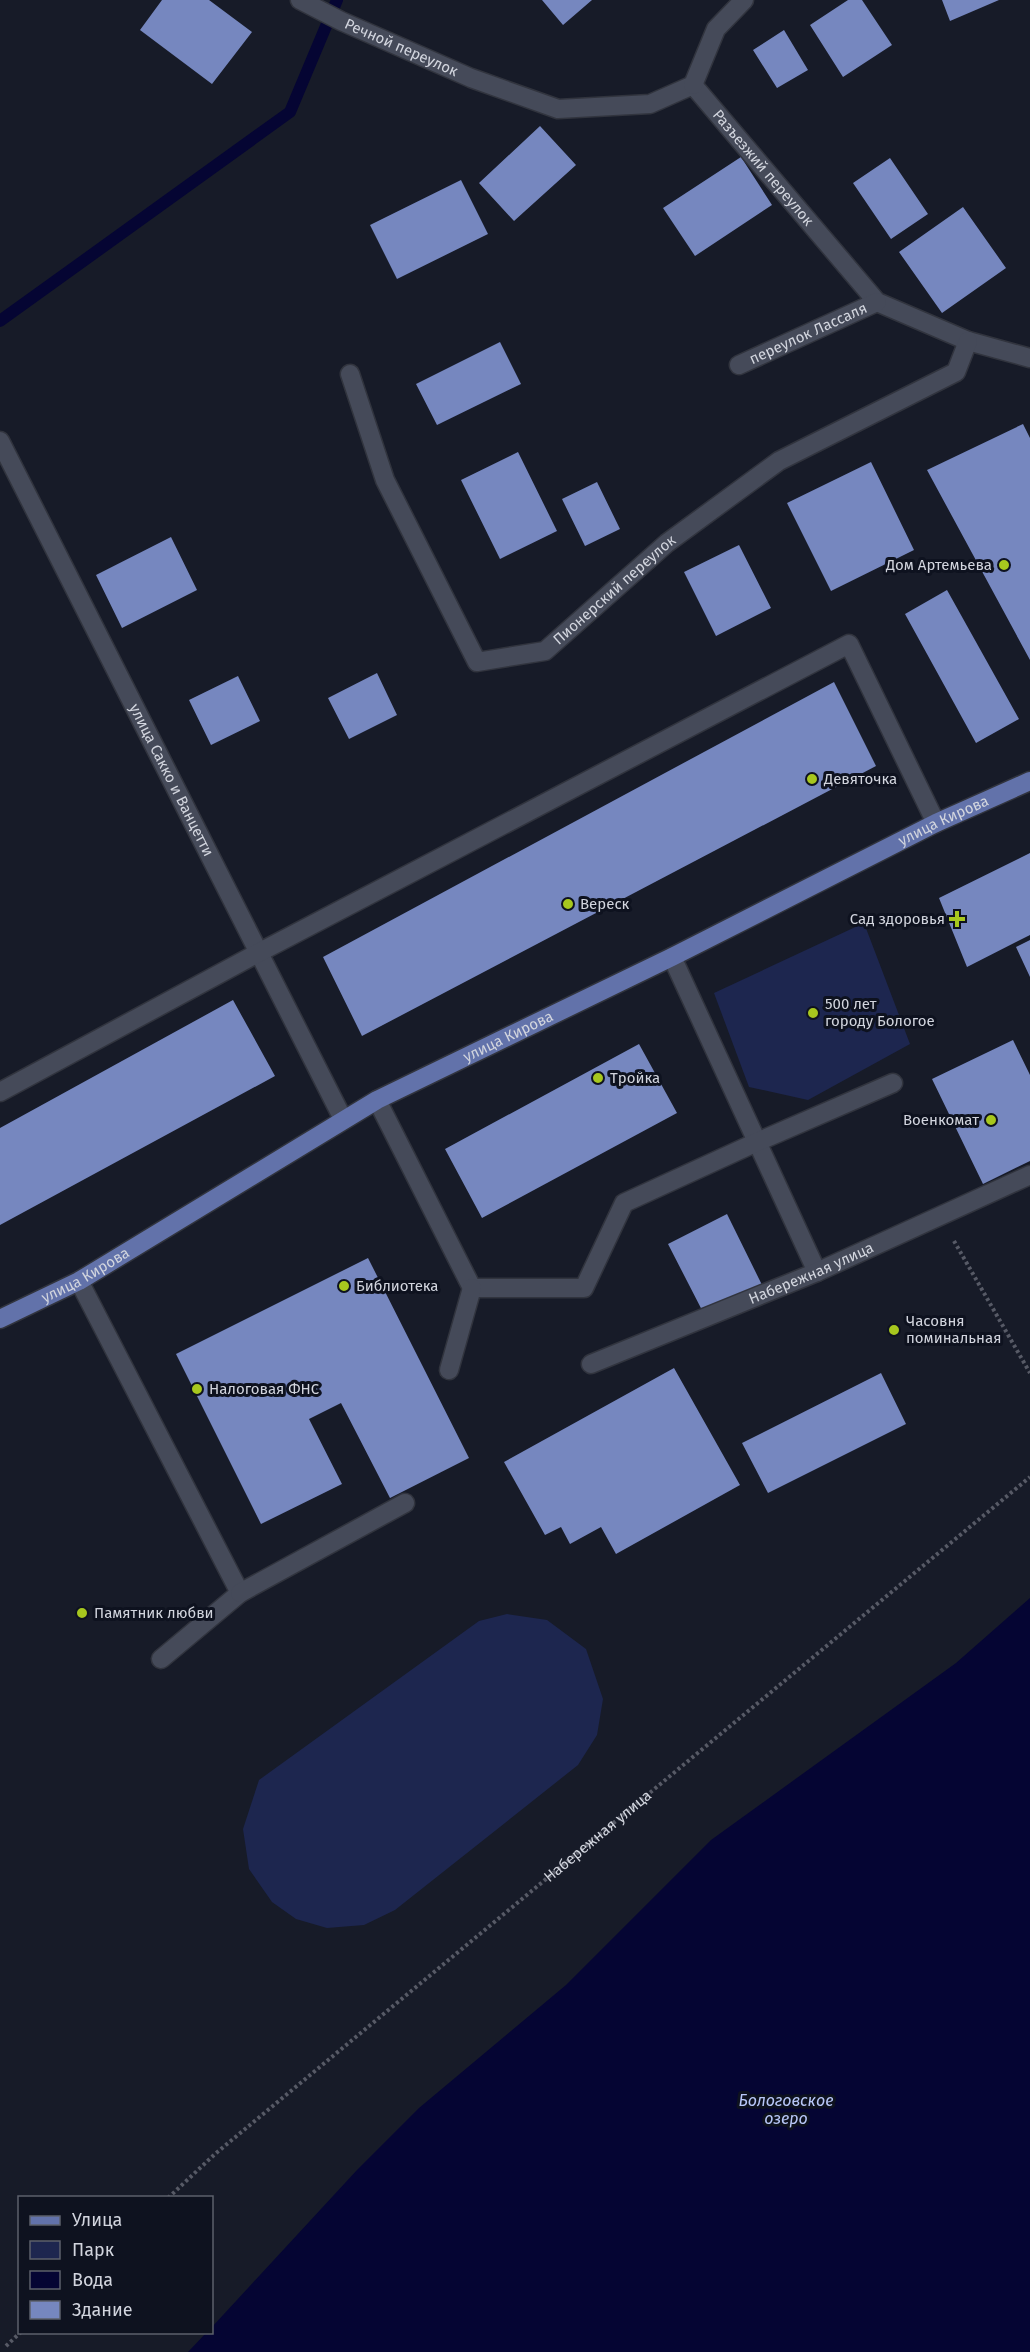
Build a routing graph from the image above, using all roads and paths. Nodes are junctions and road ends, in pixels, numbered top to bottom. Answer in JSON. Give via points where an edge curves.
{"nodes":[{"id":1,"x":744,"y":0,"type":"edge"},
{"id":2,"x":305,"y":3,"type":"edge"},
{"id":3,"x":693,"y":86,"type":"junction"},
{"id":4,"x":877,"y":302,"type":"junction"},
{"id":5,"x":968,"y":342,"type":"junction"},
{"id":6,"x":1030,"y":358,"type":"edge"},
{"id":7,"x":739,"y":364,"type":"dead end"},
{"id":8,"x":350,"y":374,"type":"dead end"},
{"id":9,"x":0,"y":441,"type":"edge"},
{"id":10,"x":1030,"y":781,"type":"edge"},
{"id":11,"x":936,"y":823,"type":"junction"},
{"id":12,"x":258,"y":954,"type":"junction"},
{"id":13,"x":672,"y":957,"type":"junction"},
{"id":14,"x":893,"y":1083,"type":"dead end"},
{"id":15,"x":0,"y":1092,"type":"edge"},
{"id":16,"x":377,"y":1100,"type":"junction"},
{"id":17,"x":343,"y":1119,"type":"junction"},
{"id":18,"x":757,"y":1142,"type":"junction"},
{"id":19,"x":1030,"y":1175,"type":"edge"},
{"id":20,"x":940,"y":1217,"type":"junction"},
{"id":21,"x":817,"y":1272,"type":"junction"},
{"id":22,"x":79,"y":1281,"type":"junction"},
{"id":23,"x":472,"y":1288,"type":"junction"},
{"id":24,"x":0,"y":1319,"type":"edge"},
{"id":25,"x":591,"y":1364,"type":"dead end"},
{"id":26,"x":449,"y":1370,"type":"dead end"},
{"id":27,"x":1030,"y":1373,"type":"edge"},
{"id":28,"x":1030,"y":1478,"type":"edge"},
{"id":29,"x":405,"y":1503,"type":"dead end"},
{"id":30,"x":240,"y":1593,"type":"junction"},
{"id":31,"x":161,"y":1659,"type":"dead end"},
{"id":32,"x":170,"y":2196,"type":"edge"},
{"id":33,"x":19,"y":2334,"type":"edge"},
{"id":34,"x":6,"y":2346,"type":"dead end"}],
"edges":[{"from":1,"to":3,"type":"street","via":[[716,29]]},
{"from":2,"to":3,"type":"street","name":"Речной переулок","via":[[471,78],[558,110],[650,104]]},
{"from":3,"to":4,"type":"street","name":"Разъезжий переулок"},
{"from":4,"to":5,"type":"street","name":"Разъезжий переулок"},
{"from":4,"to":7,"type":"street","name":"переулок Лассаля"},
{"from":5,"to":6,"type":"street","name":"Разъезжий переулок"},
{"from":5,"to":8,"type":"street","name":"Пионерский переулок","via":[[956,372],[779,461],[667,543],[545,651],[477,662],[385,480]]},
{"from":9,"to":12,"type":"street","name":"улица Сакко и Ванцетти"},
{"from":10,"to":11,"type":"main road","name":"улица Кирова"},
{"from":11,"to":12,"type":"street","via":[[849,644]]},
{"from":11,"to":13,"type":"main road","name":"улица Кирова"},
{"from":12,"to":15,"type":"street"},
{"from":12,"to":17,"type":"street","name":"улица Сакко и Ванцетти"},
{"from":13,"to":16,"type":"main road","name":"улица Кирова"},
{"from":13,"to":18,"type":"street"},
{"from":14,"to":18,"type":"street"},
{"from":16,"to":17,"type":"main road","name":"улица Кирова"},
{"from":16,"to":23,"type":"street"},
{"from":17,"to":22,"type":"main road","name":"улица Кирова"},
{"from":18,"to":21,"type":"street"},
{"from":18,"to":23,"type":"street","via":[[624,1203],[585,1288]]},
{"from":19,"to":20,"type":"street","name":"Набережная улица"},
{"from":20,"to":21,"type":"street","name":"Набережная улица"},
{"from":20,"to":27,"type":"path"},
{"from":21,"to":25,"type":"street","name":"Набережная улица"},
{"from":22,"to":24,"type":"main road","name":"улица Кирова"},
{"from":22,"to":30,"type":"street"},
{"from":23,"to":26,"type":"street"},
{"from":28,"to":32,"type":"path","name":"Набережная улица","via":[[224,2146]]},
{"from":29,"to":30,"type":"street"},
{"from":30,"to":31,"type":"street"},
{"from":33,"to":34,"type":"path"}]}
